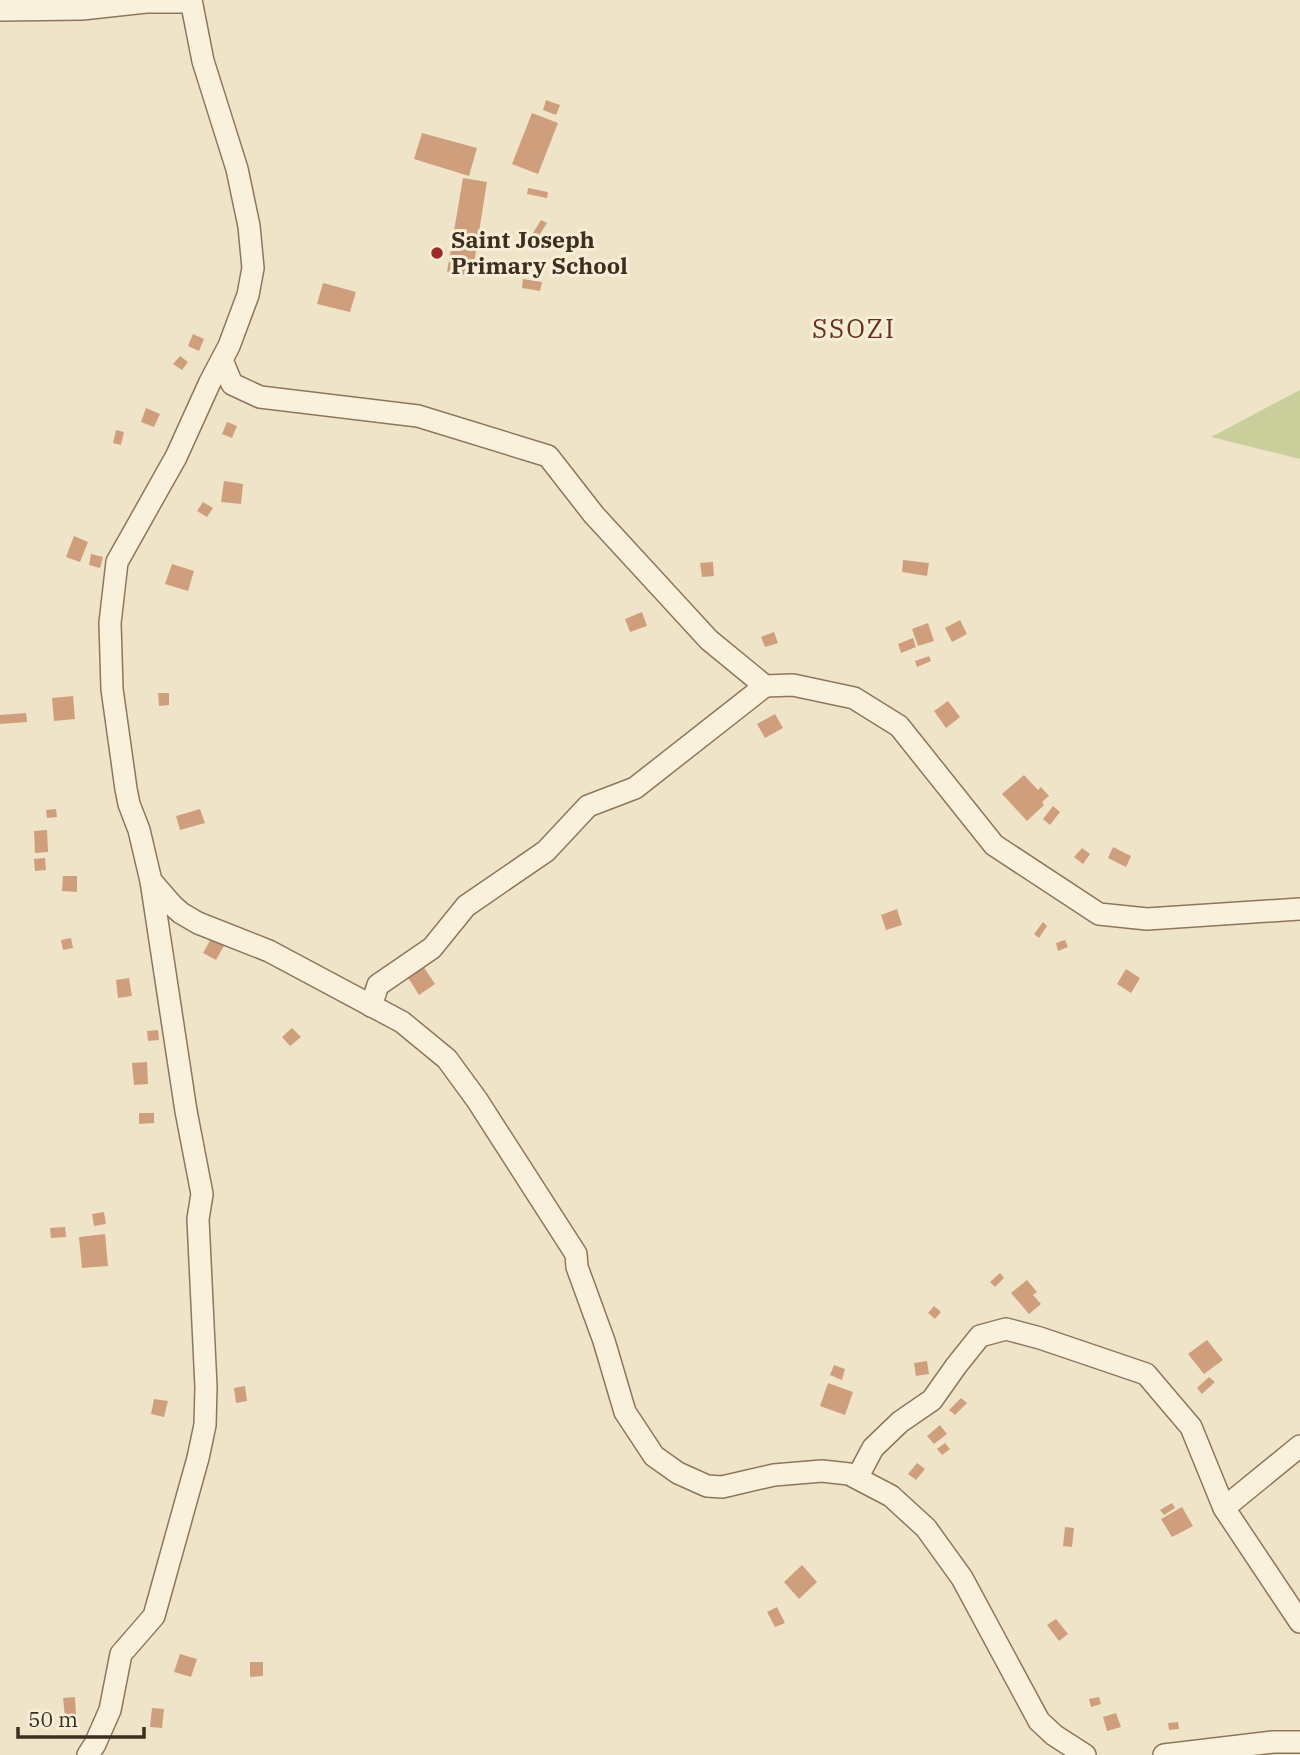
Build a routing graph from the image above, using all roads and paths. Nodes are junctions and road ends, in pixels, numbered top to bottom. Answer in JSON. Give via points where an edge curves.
{"nodes":[{"id":1,"x":191,"y":1,"type":"edge"},
{"id":2,"x":0,"y":10,"type":"edge"},
{"id":3,"x":222,"y":360,"type":"junction"},
{"id":4,"x":765,"y":686,"type":"junction"},
{"id":5,"x":151,"y":881,"type":"junction"},
{"id":6,"x":1300,"y":909,"type":"edge"},
{"id":7,"x":371,"y":1006,"type":"junction"},
{"id":8,"x":1300,"y":1446,"type":"edge"},
{"id":9,"x":857,"y":1478,"type":"junction"},
{"id":10,"x":1224,"y":1508,"type":"junction"},
{"id":11,"x":1300,"y":1622,"type":"edge"},
{"id":12,"x":1300,"y":1742,"type":"edge"},
{"id":13,"x":88,"y":1755,"type":"edge"},
{"id":14,"x":1085,"y":1755,"type":"edge"},
{"id":15,"x":1164,"y":1755,"type":"edge"}],
"edges":[{"from":1,"to":2,"type":"street"},
{"from":1,"to":3,"type":"street","via":[[203,61],[237,169],[253,268],[248,295]]},
{"from":3,"to":4,"type":"street","via":[[232,383],[260,397],[418,416],[548,456],[594,515],[709,640]]},
{"from":3,"to":5,"type":"street","via":[[176,457],[117,562],[110,623],[113,689],[128,796]]},
{"from":4,"to":6,"type":"street","via":[[793,685],[855,698],[899,726],[995,845],[1099,914],[1147,919]]},
{"from":4,"to":7,"type":"street","via":[[635,788],[588,806],[546,851],[466,906],[432,948],[378,985]]},
{"from":5,"to":7,"type":"street","via":[[172,905],[198,923],[269,951]]},
{"from":5,"to":13,"type":"street","via":[[202,1194],[198,1219],[205,1424],[154,1616],[121,1654],[110,1710]]},
{"from":7,"to":9,"type":"street","via":[[402,1023],[447,1059],[572,1245],[625,1412],[654,1456],[678,1473],[722,1488],[774,1475],[822,1471]]},
{"from":8,"to":10,"type":"street"},
{"from":9,"to":10,"type":"street","via":[[873,1448],[932,1399],[980,1336],[1006,1329],[1146,1374],[1191,1427]]},
{"from":9,"to":14,"type":"street","via":[[891,1496],[926,1528],[962,1578],[1039,1721]]},
{"from":10,"to":11,"type":"street"},
{"from":12,"to":15,"type":"street"}]}
